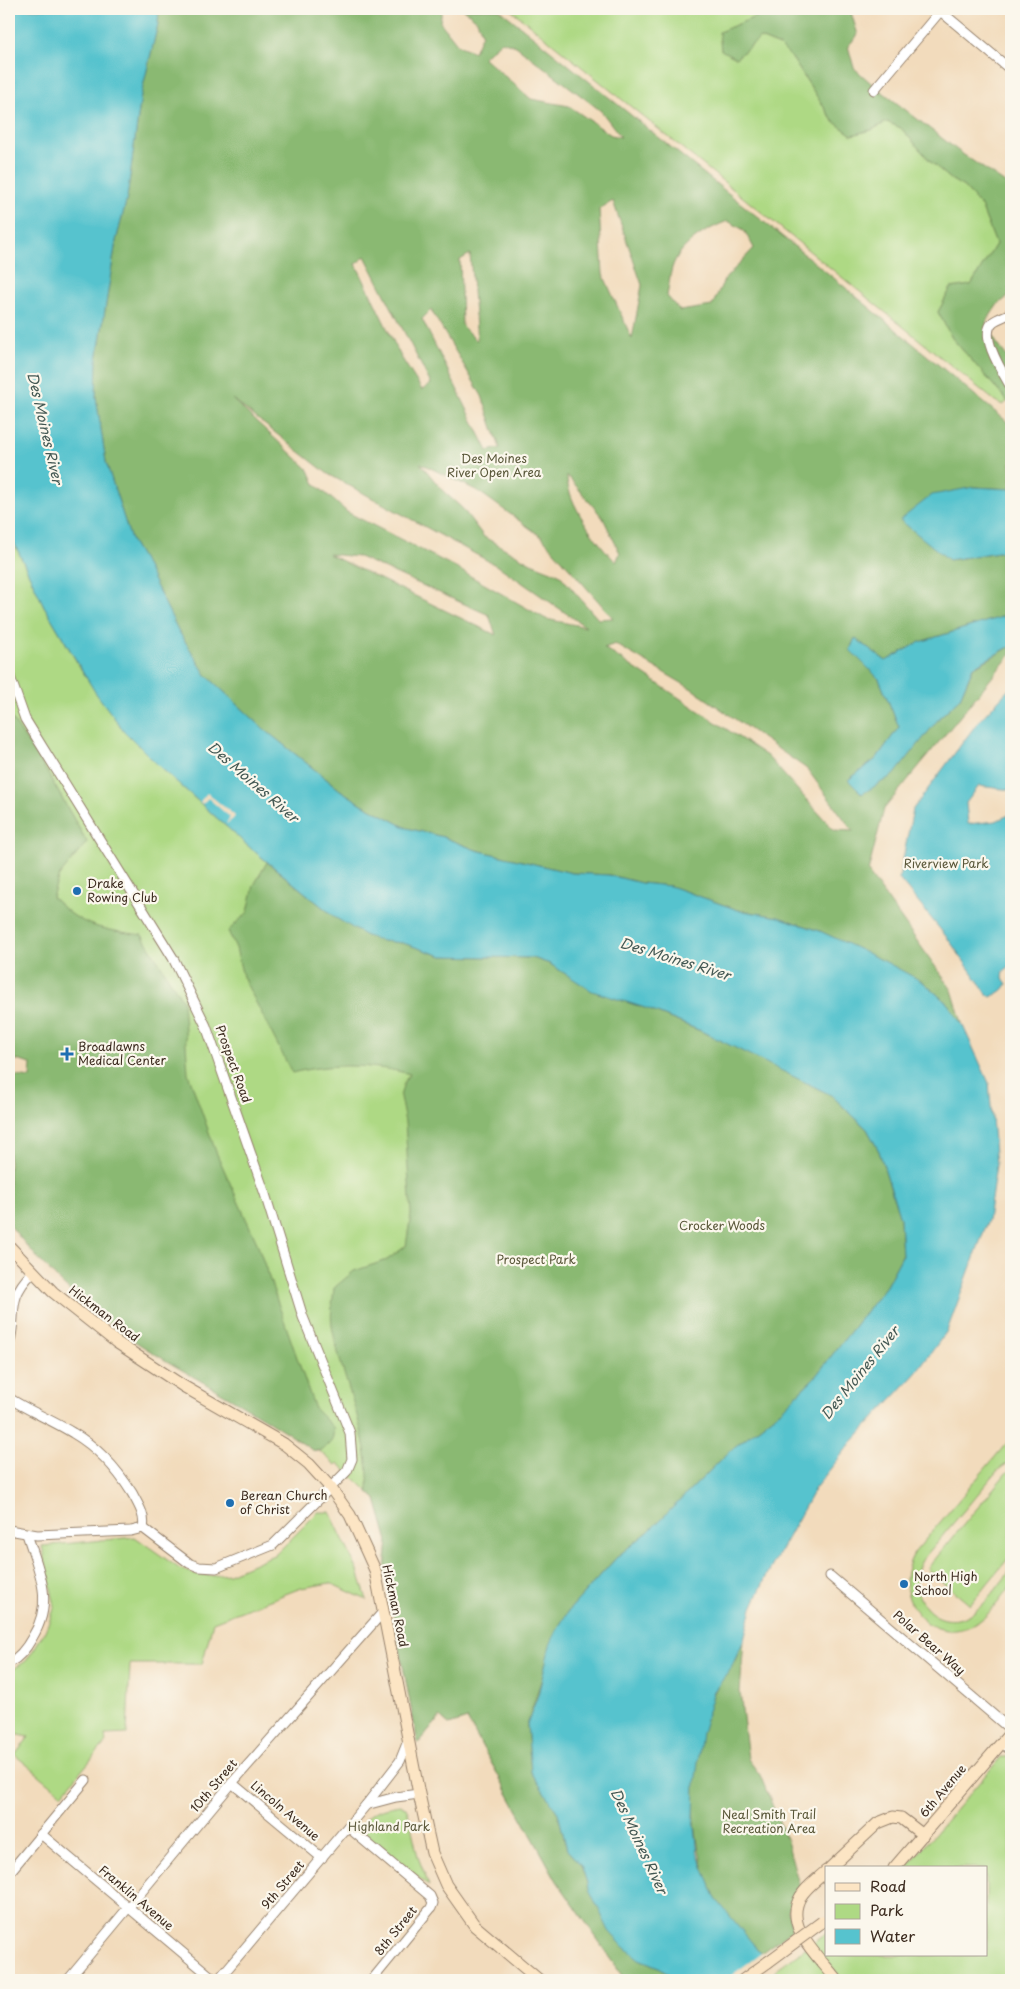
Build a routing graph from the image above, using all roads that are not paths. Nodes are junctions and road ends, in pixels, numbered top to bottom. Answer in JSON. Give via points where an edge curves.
{"nodes":[{"id":1,"x":940,"y":9,"type":"edge"},
{"id":2,"x":1011,"y":70,"type":"edge"},
{"id":3,"x":874,"y":90,"type":"dead end"},
{"id":4,"x":1011,"y":313,"type":"edge"},
{"id":5,"x":1011,"y":386,"type":"edge"},
{"id":6,"x":9,"y":674,"type":"edge"},
{"id":7,"x":9,"y":1246,"type":"edge"},
{"id":8,"x":32,"y":1273,"type":"junction"},
{"id":9,"x":9,"y":1345,"type":"edge"},
{"id":10,"x":9,"y":1398,"type":"edge"},
{"id":11,"x":330,"y":1487,"type":"junction"},
{"id":12,"x":143,"y":1528,"type":"junction"},
{"id":13,"x":9,"y":1530,"type":"edge"},
{"id":14,"x":27,"y":1534,"type":"junction"},
{"id":15,"x":830,"y":1576,"type":"dead end"},
{"id":16,"x":382,"y":1612,"type":"junction"},
{"id":17,"x":9,"y":1663,"type":"edge"},
{"id":18,"x":1011,"y":1731,"type":"edge"},
{"id":19,"x":408,"y":1741,"type":"junction"},
{"id":20,"x":1002,"y":1743,"type":"junction"},
{"id":21,"x":1011,"y":1751,"type":"edge"},
{"id":22,"x":86,"y":1780,"type":"dead end"},
{"id":23,"x":232,"y":1783,"type":"junction"},
{"id":24,"x":419,"y":1794,"type":"junction"},
{"id":25,"x":366,"y":1805,"type":"junction"},
{"id":26,"x":348,"y":1827,"type":"junction"},
{"id":27,"x":41,"y":1834,"type":"junction"},
{"id":28,"x":923,"y":1835,"type":"junction"},
{"id":29,"x":322,"y":1858,"type":"junction"},
{"id":30,"x":832,"y":1866,"type":"edge"},
{"id":31,"x":896,"y":1866,"type":"edge"},
{"id":32,"x":825,"y":1872,"type":"edge"},
{"id":33,"x":9,"y":1873,"type":"edge"},
{"id":34,"x":129,"y":1908,"type":"junction"},
{"id":35,"x":824,"y":1921,"type":"edge"},
{"id":36,"x":531,"y":1978,"type":"edge"},
{"id":37,"x":68,"y":1980,"type":"edge"},
{"id":38,"x":217,"y":1980,"type":"edge"},
{"id":39,"x":372,"y":1980,"type":"edge"},
{"id":40,"x":743,"y":1980,"type":"edge"},
{"id":41,"x":837,"y":1980,"type":"edge"}],
"edges":[{"from":1,"to":2,"type":"street"},
{"from":1,"to":3,"type":"street"},
{"from":4,"to":5,"type":"street","via":[[993,322],[988,337]]},
{"from":6,"to":11,"type":"street","name":"Prospect Road","via":[[25,719],[173,958],[213,1043],[303,1316],[350,1433],[352,1459],[347,1470]]},
{"from":7,"to":8,"type":"main road","name":"Hickman Road"},
{"from":8,"to":9,"type":"street","via":[[22,1283],[14,1299]]},
{"from":8,"to":11,"type":"main road","name":"Hickman Road","via":[[116,1342],[183,1386],[284,1444]]},
{"from":10,"to":12,"type":"street","via":[[74,1433],[101,1454],[134,1497],[145,1519]]},
{"from":11,"to":12,"type":"street","name":"Prospect Road","via":[[273,1545],[216,1568],[189,1563]]},
{"from":11,"to":16,"type":"main road","name":"Hickman Road","via":[[350,1515],[368,1551],[375,1570]]},
{"from":12,"to":14,"type":"street"},
{"from":13,"to":14,"type":"street"},
{"from":14,"to":17,"type":"street","via":[[44,1590],[44,1610],[22,1655]]},
{"from":15,"to":18,"type":"street","name":"Polar Bear Way"},
{"from":16,"to":19,"type":"main road","name":"Hickman Road"},
{"from":16,"to":23,"type":"street","name":"10th Street"},
{"from":18,"to":20,"type":"main road","name":"6th Avenue"},
{"from":19,"to":24,"type":"main road","name":"Hickman Road"},
{"from":19,"to":25,"type":"street","name":"9th Street","via":[[400,1761]]},
{"from":20,"to":21,"type":"street"},
{"from":20,"to":28,"type":"main road","name":"6th Avenue"},
{"from":22,"to":27,"type":"street"},
{"from":23,"to":29,"type":"street","name":"Lincoln Avenue"},
{"from":23,"to":34,"type":"street","name":"10th Street"},
{"from":24,"to":25,"type":"street"},
{"from":24,"to":36,"type":"main road","name":"Hickman Road","via":[[432,1853],[446,1885],[475,1926]]},
{"from":25,"to":26,"type":"street","name":"9th Street"},
{"from":26,"to":29,"type":"street","name":"9th Street"},
{"from":26,"to":39,"type":"street","name":"8th Street","via":[[430,1896],[433,1903]]},
{"from":27,"to":33,"type":"street"},
{"from":27,"to":34,"type":"street","name":"Franklin Avenue"},
{"from":28,"to":30,"type":"main road","via":[[901,1818],[885,1820]]},
{"from":28,"to":31,"type":"main road","name":"6th Avenue"},
{"from":29,"to":38,"type":"street","name":"9th Street"},
{"from":32,"to":41,"type":"main road","via":[[803,1892],[794,1916],[799,1930]]},
{"from":34,"to":37,"type":"street","name":"10th Street"},
{"from":34,"to":38,"type":"street","name":"Franklin Avenue"},
{"from":35,"to":40,"type":"main road","bridge":true}]}
